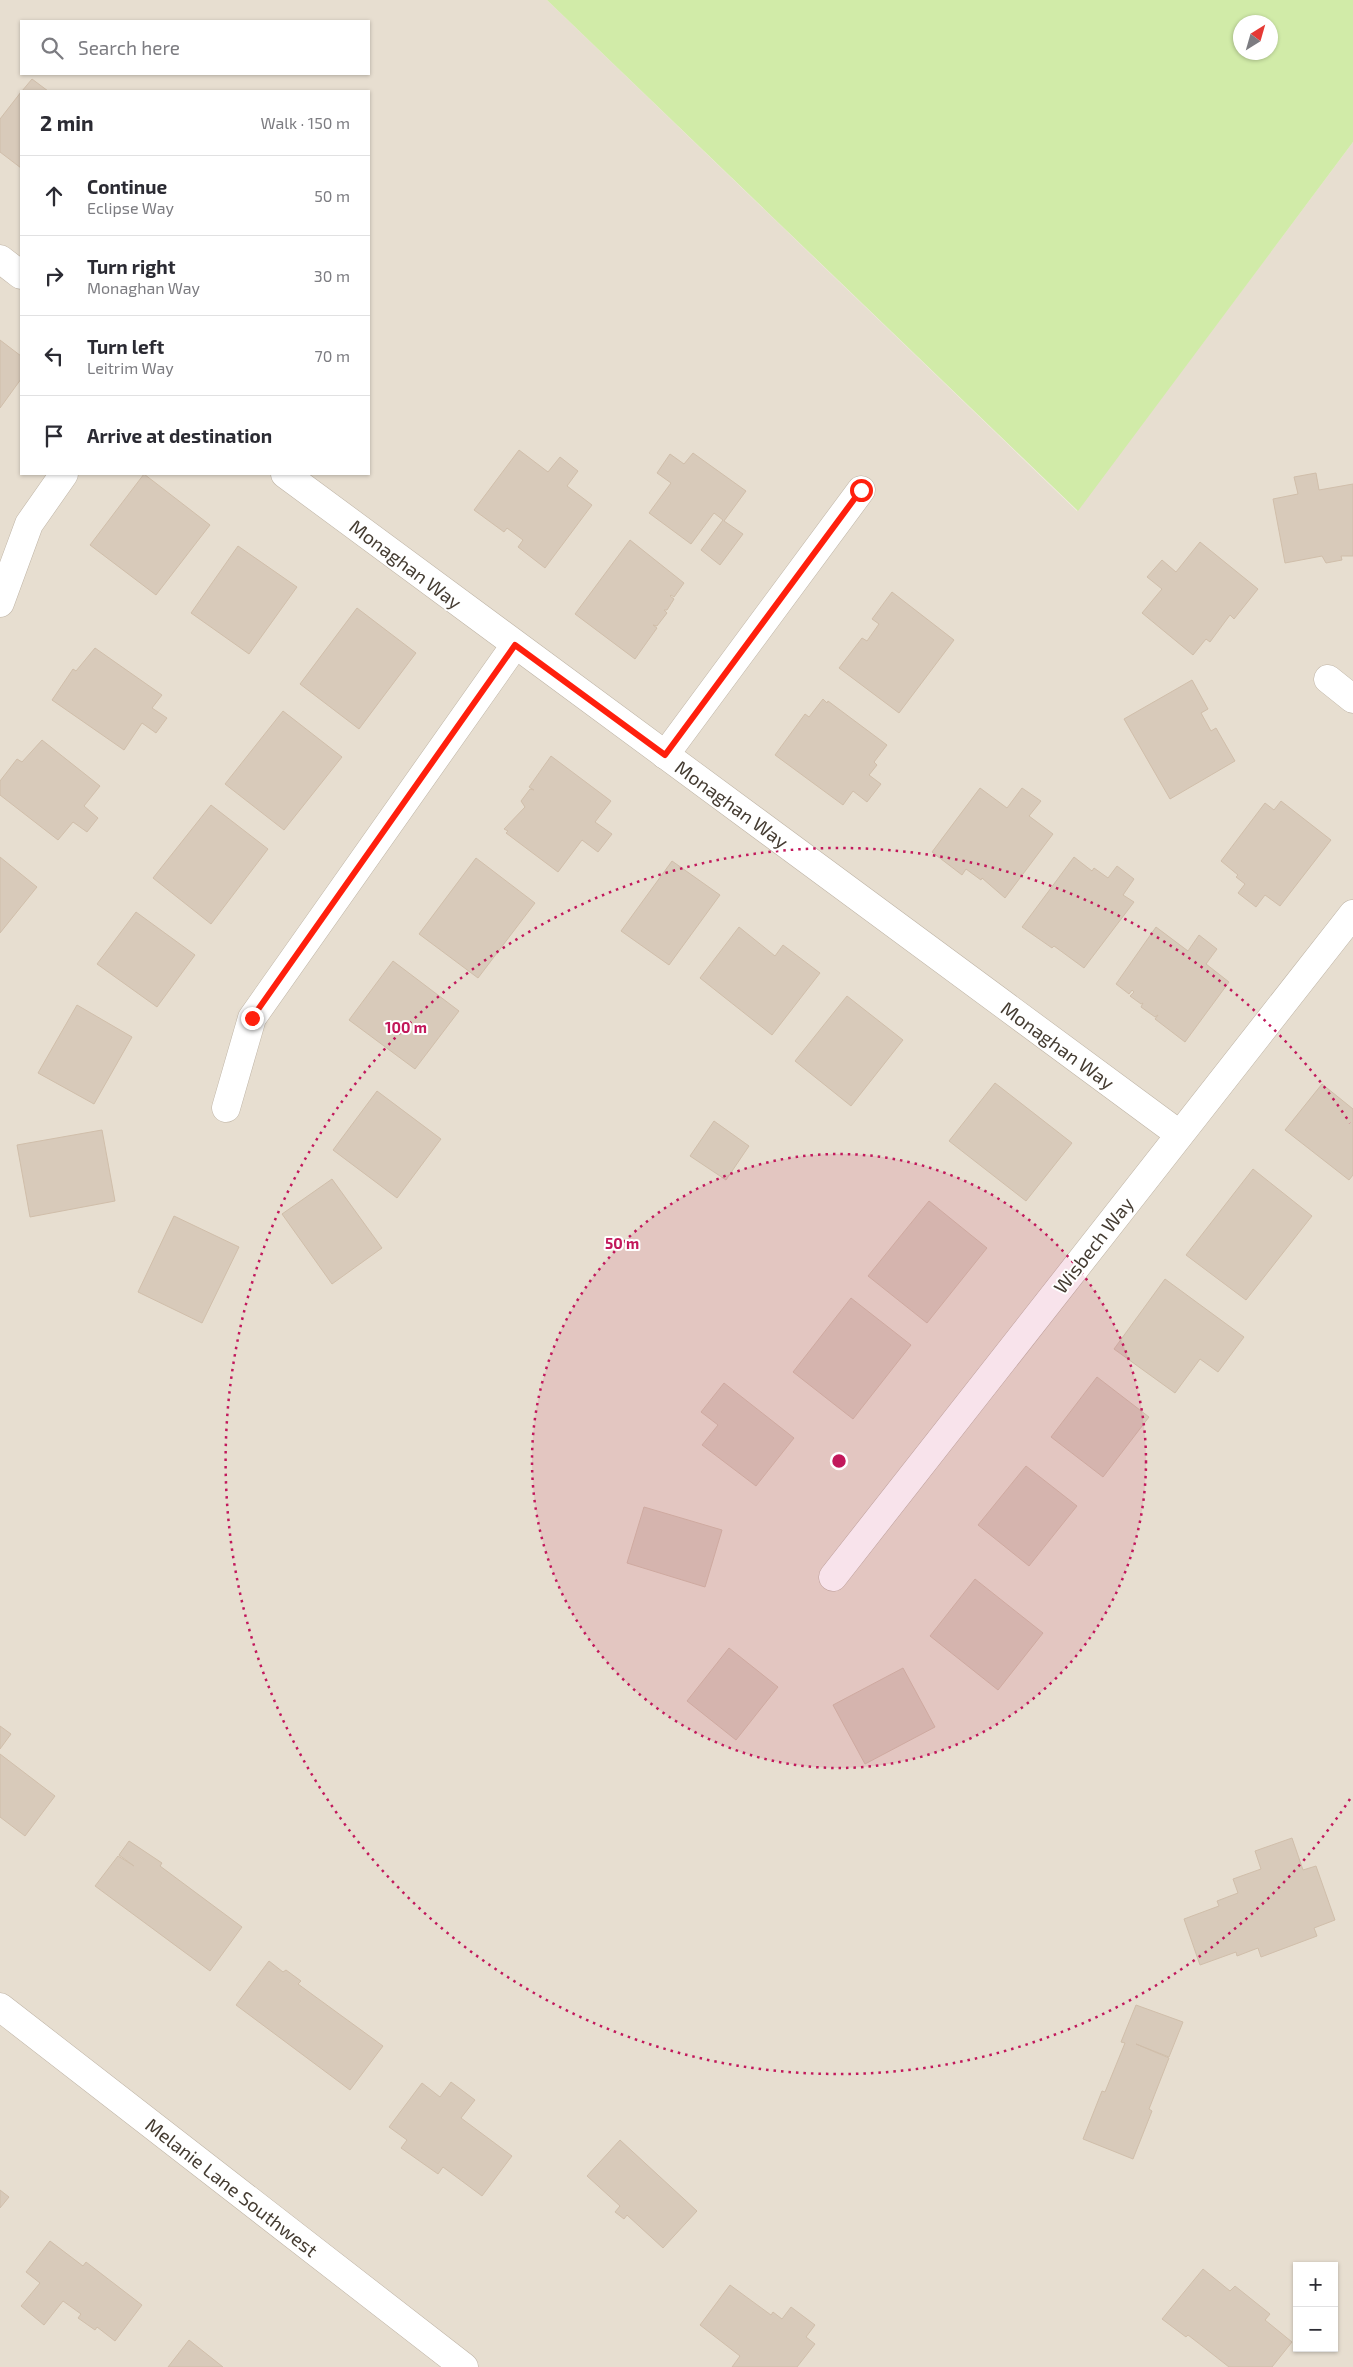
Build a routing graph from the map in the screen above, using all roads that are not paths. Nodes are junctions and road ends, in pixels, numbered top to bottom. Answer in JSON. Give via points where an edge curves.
{"nodes":[{"id":1,"x":0,"y":259,"type":"edge"},
{"id":2,"x":20,"y":275,"type":"edge"},
{"id":3,"x":63,"y":475,"type":"edge"},
{"id":4,"x":286,"y":475,"type":"edge"},
{"id":5,"x":861,"y":490,"type":"dead end"},
{"id":6,"x":0,"y":602,"type":"edge"},
{"id":7,"x":515,"y":645,"type":"junction"},
{"id":8,"x":1328,"y":679,"type":"dead end"},
{"id":9,"x":1353,"y":699,"type":"edge"},
{"id":10,"x":665,"y":755,"type":"junction"},
{"id":11,"x":1353,"y":914,"type":"edge"},
{"id":12,"x":226,"y":1108,"type":"dead end"},
{"id":13,"x":1179,"y":1134,"type":"junction"},
{"id":14,"x":833,"y":1577,"type":"dead end"},
{"id":15,"x":0,"y":2007,"type":"edge"},
{"id":16,"x":464,"y":2367,"type":"edge"}],
"edges":[{"from":1,"to":2,"type":"street"},
{"from":3,"to":6,"type":"street","via":[[29,524]]},
{"from":4,"to":7,"type":"street","name":"Monaghan Way"},
{"from":5,"to":10,"type":"street"},
{"from":7,"to":10,"type":"street","name":"Monaghan Way"},
{"from":7,"to":12,"type":"street","via":[[252,1018]]},
{"from":8,"to":9,"type":"street"},
{"from":10,"to":13,"type":"street","name":"Monaghan Way"},
{"from":11,"to":13,"type":"street","name":"Wisbech Way"},
{"from":13,"to":14,"type":"street","name":"Wisbech Way"},
{"from":15,"to":16,"type":"street","name":"Melanie Lane Southwest"}]}
